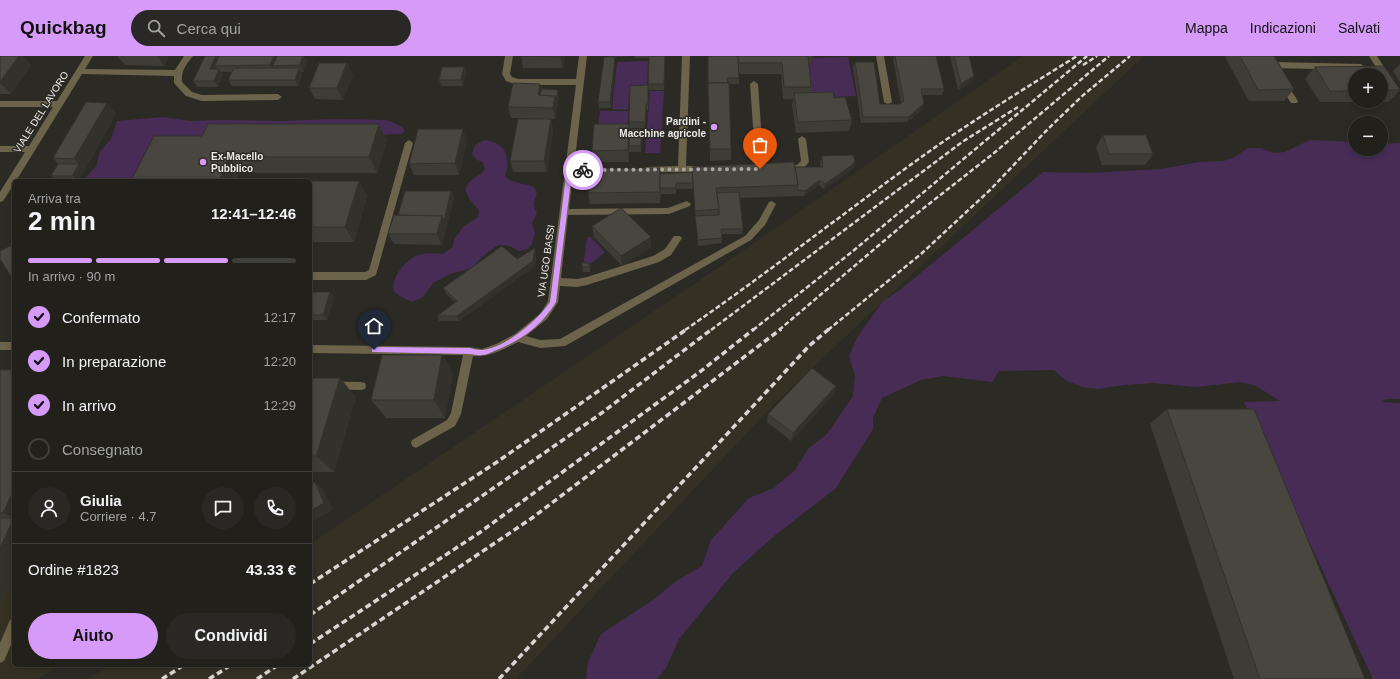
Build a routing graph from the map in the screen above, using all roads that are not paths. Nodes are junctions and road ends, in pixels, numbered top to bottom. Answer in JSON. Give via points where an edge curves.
{"nodes":[{"id":1,"x":89,"y":56,"type":"edge"},
{"id":2,"x":190,"y":56,"type":"edge"},
{"id":3,"x":509,"y":56,"type":"edge"},
{"id":4,"x":583,"y":56,"type":"edge"},
{"id":5,"x":686,"y":56,"type":"edge"},
{"id":6,"x":880,"y":56,"type":"edge"},
{"id":7,"x":1267,"y":56,"type":"edge"},
{"id":8,"x":1373,"y":56,"type":"edge"},
{"id":9,"x":1380,"y":67,"type":"junction"},
{"id":10,"x":80,"y":71,"type":"junction"},
{"id":11,"x":1276,"y":71,"type":"junction"},
{"id":12,"x":178,"y":73,"type":"junction"},
{"id":13,"x":580,"y":82,"type":"junction"},
{"id":14,"x":1390,"y":83,"type":"edge"},
{"id":15,"x":754,"y":84,"type":"dead end"},
{"id":16,"x":278,"y":97,"type":"dead end"},
{"id":17,"x":888,"y":102,"type":"edge"},
{"id":18,"x":1294,"y":102,"type":"edge"},
{"id":19,"x":0,"y":104,"type":"edge"},
{"id":20,"x":59,"y":104,"type":"junction"},
{"id":21,"x":802,"y":139,"type":"dead end"},
{"id":22,"x":409,"y":143,"type":"dead end"},
{"id":23,"x":0,"y":149,"type":"edge"},
{"id":24,"x":31,"y":149,"type":"junction"},
{"id":25,"x":778,"y":168,"type":"edge"},
{"id":26,"x":713,"y":169,"type":"edge"},
{"id":27,"x":759,"y":169,"type":"edge"},
{"id":28,"x":569,"y":170,"type":"junction"},
{"id":29,"x":612,"y":170,"type":"edge"},
{"id":30,"x":636,"y":170,"type":"edge"},
{"id":31,"x":682,"y":170,"type":"junction"},
{"id":32,"x":12,"y":179,"type":"edge"},
{"id":33,"x":12,"y":180,"type":"edge"},
{"id":34,"x":0,"y":199,"type":"edge"},
{"id":35,"x":687,"y":204,"type":"dead end"},
{"id":36,"x":772,"y":204,"type":"dead end"},
{"id":37,"x":564,"y":212,"type":"junction"},
{"id":38,"x":677,"y":238,"type":"dead end"},
{"id":39,"x":312,"y":276,"type":"edge"},
{"id":40,"x":555,"y":282,"type":"junction"},
{"id":41,"x":518,"y":337,"type":"junction"},
{"id":42,"x":0,"y":346,"type":"edge"},
{"id":43,"x":12,"y":346,"type":"edge"},
{"id":44,"x":312,"y":349,"type":"edge"},
{"id":45,"x":470,"y":351,"type":"junction"},
{"id":46,"x":312,"y":385,"type":"edge"},
{"id":47,"x":361,"y":386,"type":"dead end"},
{"id":48,"x":416,"y":443,"type":"dead end"},
{"id":49,"x":12,"y":629,"type":"edge"},
{"id":50,"x":0,"y":657,"type":"edge"}],
"edges":[{"from":1,"to":10,"type":"street","name":"VIALE DEL LAVORO"},
{"from":2,"to":12,"type":"street","via":[[182,63]]},
{"from":3,"to":13,"type":"street","via":[[506,74],[509,79],[518,82]]},
{"from":4,"to":13,"type":"street","name":"VIA UGO BASSI"},
{"from":5,"to":31,"type":"street"},
{"from":6,"to":17,"type":"street"},
{"from":7,"to":11,"type":"street"},
{"from":8,"to":9,"type":"street"},
{"from":9,"to":11,"type":"street"},
{"from":9,"to":14,"type":"street"},
{"from":10,"to":12,"type":"street"},
{"from":10,"to":20,"type":"street","name":"VIALE DEL LAVORO"},
{"from":11,"to":18,"type":"street"},
{"from":12,"to":16,"type":"street","via":[[178,83],[189,94],[202,98]]},
{"from":13,"to":28,"type":"street","name":"VIA UGO BASSI"},
{"from":15,"to":27,"type":"street"},
{"from":19,"to":20,"type":"street"},
{"from":20,"to":24,"type":"street","name":"VIALE DEL LAVORO"},
{"from":21,"to":25,"type":"street","via":[[805,162],[799,168]]},
{"from":22,"to":39,"type":"street","via":[[372,272],[366,276]]},
{"from":23,"to":24,"type":"street"},
{"from":24,"to":32,"type":"street","name":"VIALE DEL LAVORO"},
{"from":26,"to":31,"type":"street"},
{"from":28,"to":29,"type":"street"},
{"from":28,"to":37,"type":"street","name":"VIA UGO BASSI"},
{"from":30,"to":31,"type":"street"},
{"from":33,"to":34,"type":"street","name":"VIALE DEL LAVORO"},
{"from":35,"to":37,"type":"street","via":[[669,211]]},
{"from":36,"to":41,"type":"street","via":[[761,226],[748,238],[562,343],[530,343]]},
{"from":37,"to":40,"type":"street","name":"VIA UGO BASSI"},
{"from":38,"to":40,"type":"street","via":[[668,252],[656,259],[587,281]]},
{"from":40,"to":41,"type":"street","name":"VIA UGO BASSI","via":[[553,302],[544,316]]},
{"from":41,"to":45,"type":"street","name":"VIA UGO BASSI","via":[[482,353]]},
{"from":42,"to":43,"type":"street"},
{"from":44,"to":45,"type":"street","name":"VIA UGO BASSI"},
{"from":45,"to":48,"type":"street","via":[[456,414],[451,423]]},
{"from":46,"to":47,"type":"street"},
{"from":49,"to":50,"type":"street"}]}
